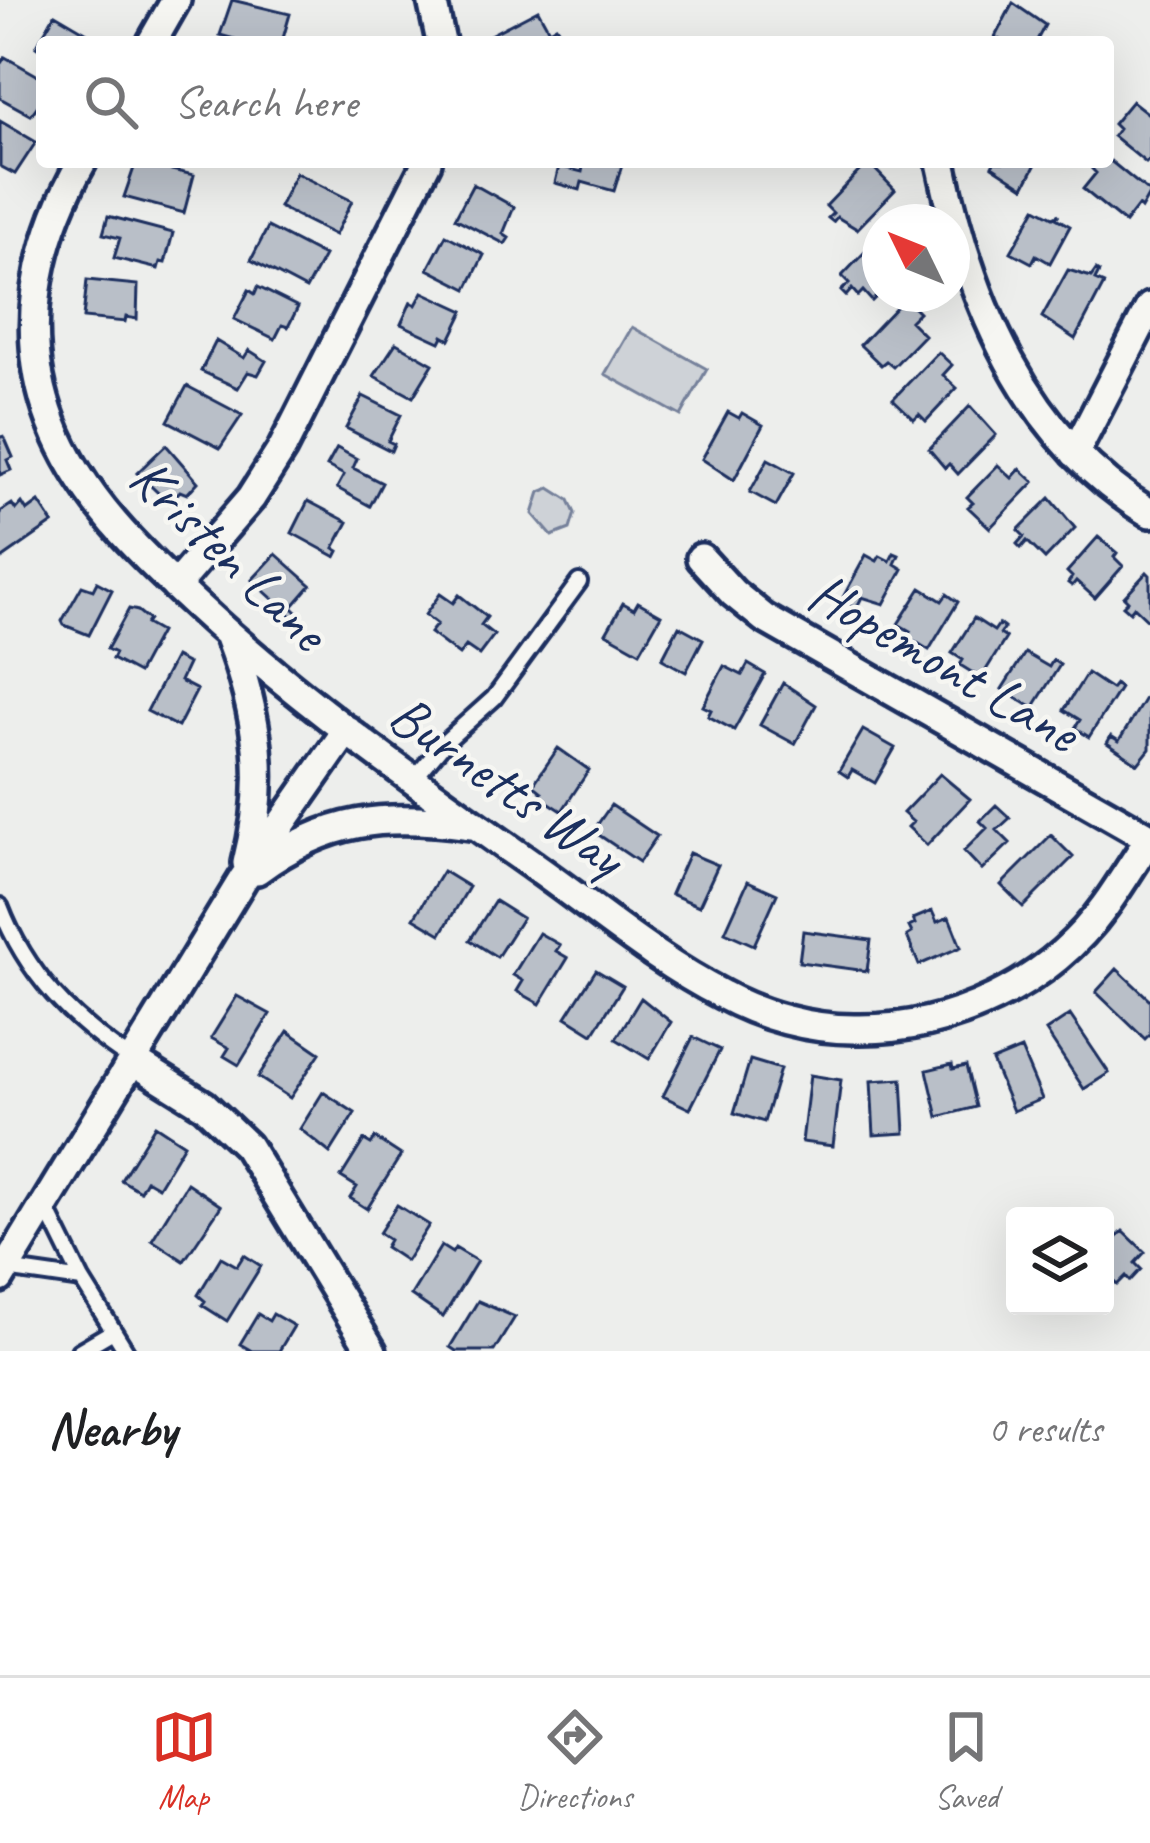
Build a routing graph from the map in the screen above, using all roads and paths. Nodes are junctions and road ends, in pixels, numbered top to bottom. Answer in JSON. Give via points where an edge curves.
{"nodes":[{"id":1,"x":176,"y":0,"type":"edge"},
{"id":2,"x":432,"y":0,"type":"edge"},
{"id":3,"x":155,"y":36,"type":"edge"},
{"id":4,"x":440,"y":36,"type":"edge"},
{"id":5,"x":79,"y":168,"type":"edge"},
{"id":6,"x":424,"y":168,"type":"edge"},
{"id":7,"x":943,"y":168,"type":"edge"},
{"id":8,"x":1150,"y":307,"type":"edge"},
{"id":9,"x":1075,"y":453,"type":"junction"},
{"id":10,"x":1150,"y":513,"type":"edge"},
{"id":11,"x":701,"y":559,"type":"dead end"},
{"id":12,"x":579,"y":582,"type":"dead end"},
{"id":13,"x":175,"y":586,"type":"junction"},
{"id":14,"x":229,"y":635,"type":"junction"},
{"id":15,"x":346,"y":730,"type":"junction"},
{"id":16,"x":413,"y":780,"type":"junction"},
{"id":17,"x":476,"y":826,"type":"junction"},
{"id":18,"x":1150,"y":838,"type":"edge"},
{"id":19,"x":244,"y":879,"type":"junction"},
{"id":20,"x":0,"y":906,"type":"edge"},
{"id":21,"x":132,"y":1060,"type":"junction"},
{"id":22,"x":45,"y":1205,"type":"junction"},
{"id":23,"x":3,"y":1273,"type":"edge"},
{"id":24,"x":82,"y":1280,"type":"junction"},
{"id":25,"x":113,"y":1331,"type":"junction"},
{"id":26,"x":79,"y":1351,"type":"edge"},
{"id":27,"x":126,"y":1351,"type":"edge"},
{"id":28,"x":372,"y":1351,"type":"edge"}],
"edges":[{"from":1,"to":3,"type":"street"},
{"from":2,"to":4,"type":"street"},
{"from":5,"to":13,"type":"street","name":"Kristen Lane","via":[[40,261],[40,379],[83,485]]},
{"from":6,"to":13,"type":"street","via":[[282,449]]},
{"from":7,"to":9,"type":"street","via":[[997,343]]},
{"from":8,"to":9,"type":"street"},
{"from":9,"to":10,"type":"street"},
{"from":11,"to":18,"type":"street","name":"Hopemont Lane","via":[[764,618]]},
{"from":12,"to":16,"type":"lane","via":[[494,698]]},
{"from":13,"to":14,"type":"street","name":"Kristen Lane"},
{"from":14,"to":15,"type":"street","name":"Kristen Lane"},
{"from":14,"to":19,"type":"street","via":[[260,749]]},
{"from":15,"to":16,"type":"street","name":"Burnetts Way"},
{"from":15,"to":19,"type":"street","name":"Burnetts Way"},
{"from":16,"to":17,"type":"street","name":"Burnetts Way"},
{"from":17,"to":18,"type":"street","name":"Burnetts Way","via":[[724,996],[848,1029],[933,1021],[1011,990],[1077,940]]},
{"from":17,"to":19,"type":"street","via":[[411,817],[351,823],[313,836]]},
{"from":19,"to":21,"type":"street","name":"Burnetts Way"},
{"from":20,"to":21,"type":"lane","via":[[44,986]]},
{"from":21,"to":22,"type":"street","name":"Burnetts Way"},
{"from":21,"to":28,"type":"street","via":[[204,1105],[247,1146]]},
{"from":22,"to":23,"type":"street","name":"Burnetts Way"},
{"from":22,"to":24,"type":"lane"},
{"from":23,"to":24,"type":"lane"},
{"from":24,"to":25,"type":"lane"},
{"from":25,"to":26,"type":"lane"},
{"from":25,"to":27,"type":"lane"}]}
